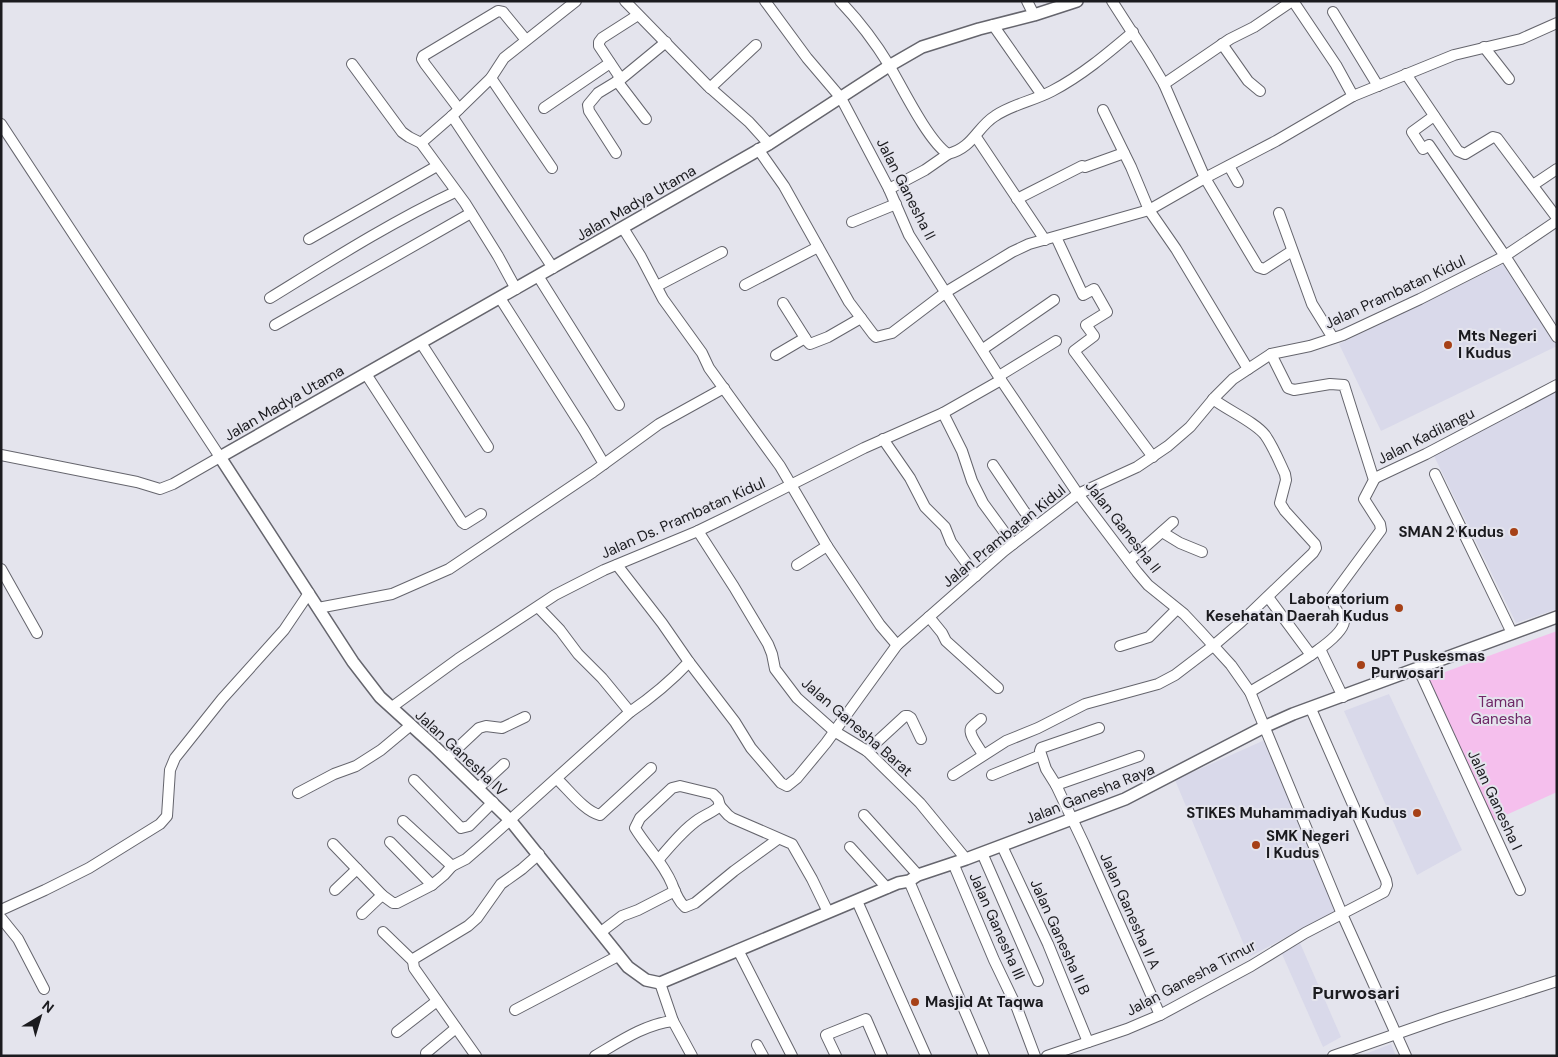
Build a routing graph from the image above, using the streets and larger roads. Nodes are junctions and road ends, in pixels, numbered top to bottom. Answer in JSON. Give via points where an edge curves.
{"nodes":[{"id":1,"x":576,"y":1,"type":"edge"},
{"id":2,"x":625,"y":1,"type":"edge"},
{"id":3,"x":840,"y":1,"type":"edge"},
{"id":4,"x":1027,"y":1,"type":"edge"},
{"id":5,"x":1077,"y":1,"type":"edge"},
{"id":6,"x":1112,"y":1,"type":"edge"},
{"id":7,"x":1293,"y":1,"type":"edge"},
{"id":8,"x":766,"y":2,"type":"edge"},
{"id":9,"x":1333,"y":12,"type":"dead end"},
{"id":10,"x":638,"y":15,"type":"junction"},
{"id":11,"x":1034,"y":15,"type":"junction"},
{"id":12,"x":1557,"y":23,"type":"edge"},
{"id":13,"x":993,"y":25,"type":"junction"},
{"id":14,"x":1133,"y":32,"type":"junction"},
{"id":15,"x":526,"y":40,"type":"junction"},
{"id":16,"x":666,"y":42,"type":"junction"},
{"id":17,"x":1222,"y":44,"type":"junction"},
{"id":18,"x":756,"y":45,"type":"dead end"},
{"id":19,"x":1484,"y":47,"type":"junction"},
{"id":20,"x":610,"y":62,"type":"junction"},
{"id":21,"x":352,"y":64,"type":"dead end"},
{"id":22,"x":889,"y":66,"type":"junction"},
{"id":23,"x":1406,"y":74,"type":"junction"},
{"id":24,"x":491,"y":78,"type":"junction"},
{"id":25,"x":1509,"y":79,"type":"dead end"},
{"id":26,"x":619,"y":80,"type":"junction"},
{"id":27,"x":1164,"y":84,"type":"junction"},
{"id":28,"x":1378,"y":86,"type":"junction"},
{"id":29,"x":710,"y":88,"type":"junction"},
{"id":30,"x":1260,"y":91,"type":"dead end"},
{"id":31,"x":1042,"y":95,"type":"junction"},
{"id":32,"x":1354,"y":96,"type":"junction"},
{"id":33,"x":841,"y":98,"type":"junction"},
{"id":34,"x":544,"y":108,"type":"dead end"},
{"id":35,"x":1103,"y":110,"type":"dead end"},
{"id":36,"x":455,"y":113,"type":"junction"},
{"id":37,"x":1434,"y":116,"type":"junction"},
{"id":38,"x":646,"y":119,"type":"dead end"},
{"id":39,"x":1,"y":124,"type":"edge"},
{"id":40,"x":976,"y":137,"type":"junction"},
{"id":41,"x":421,"y":143,"type":"junction"},
{"id":42,"x":763,"y":147,"type":"junction"},
{"id":43,"x":616,"y":153,"type":"dead end"},
{"id":44,"x":1124,"y":153,"type":"junction"},
{"id":45,"x":948,"y":154,"type":"junction"},
{"id":46,"x":437,"y":166,"type":"junction"},
{"id":47,"x":1229,"y":166,"type":"junction"},
{"id":48,"x":552,"y":168,"type":"dead end"},
{"id":49,"x":1557,"y":169,"type":"edge"},
{"id":50,"x":1204,"y":178,"type":"junction"},
{"id":51,"x":1238,"y":182,"type":"dead end"},
{"id":52,"x":1533,"y":185,"type":"junction"},
{"id":53,"x":889,"y":190,"type":"junction"},
{"id":54,"x":456,"y":192,"type":"junction"},
{"id":55,"x":1017,"y":199,"type":"junction"},
{"id":56,"x":896,"y":204,"type":"junction"},
{"id":57,"x":1149,"y":210,"type":"junction"},
{"id":58,"x":471,"y":213,"type":"junction"},
{"id":59,"x":1279,"y":213,"type":"dead end"},
{"id":60,"x":1557,"y":220,"type":"edge"},
{"id":61,"x":852,"y":222,"type":"dead end"},
{"id":62,"x":623,"y":228,"type":"junction"},
{"id":63,"x":1056,"y":237,"type":"junction"},
{"id":64,"x":309,"y":239,"type":"dead end"},
{"id":65,"x":1045,"y":240,"type":"junction"},
{"id":66,"x":818,"y":247,"type":"junction"},
{"id":67,"x":1292,"y":251,"type":"junction"},
{"id":68,"x":722,"y":252,"type":"dead end"},
{"id":69,"x":1505,"y":256,"type":"junction"},
{"id":70,"x":553,"y":268,"type":"junction"},
{"id":71,"x":538,"y":276,"type":"junction"},
{"id":72,"x":745,"y":285,"type":"dead end"},
{"id":73,"x":656,"y":286,"type":"junction"},
{"id":74,"x":516,"y":289,"type":"junction"},
{"id":75,"x":946,"y":292,"type":"junction"},
{"id":76,"x":270,"y":298,"type":"dead end"},
{"id":77,"x":500,"y":298,"type":"junction"},
{"id":78,"x":1054,"y":300,"type":"dead end"},
{"id":79,"x":783,"y":304,"type":"dead end"},
{"id":80,"x":861,"y":318,"type":"junction"},
{"id":81,"x":275,"y":325,"type":"dead end"},
{"id":82,"x":1557,"y":337,"type":"edge"},
{"id":83,"x":804,"y":338,"type":"junction"},
{"id":84,"x":1333,"y":338,"type":"junction"},
{"id":85,"x":1056,"y":342,"type":"dead end"},
{"id":86,"x":421,"y":343,"type":"junction"},
{"id":87,"x":983,"y":349,"type":"junction"},
{"id":88,"x":1271,"y":354,"type":"junction"},
{"id":89,"x":776,"y":355,"type":"dead end"},
{"id":90,"x":1248,"y":369,"type":"junction"},
{"id":91,"x":366,"y":374,"type":"junction"},
{"id":92,"x":1000,"y":378,"type":"junction"},
{"id":93,"x":1557,"y":385,"type":"edge"},
{"id":94,"x":723,"y":387,"type":"junction"},
{"id":95,"x":1213,"y":399,"type":"junction"},
{"id":96,"x":619,"y":405,"type":"dead end"},
{"id":97,"x":943,"y":413,"type":"junction"},
{"id":98,"x":884,"y":439,"type":"junction"},
{"id":99,"x":488,"y":447,"type":"dead end"},
{"id":100,"x":1,"y":455,"type":"edge"},
{"id":101,"x":220,"y":457,"type":"junction"},
{"id":102,"x":1153,"y":458,"type":"junction"},
{"id":103,"x":600,"y":459,"type":"junction"},
{"id":104,"x":994,"y":465,"type":"dead end"},
{"id":105,"x":1435,"y":474,"type":"dead end"},
{"id":106,"x":1375,"y":478,"type":"junction"},
{"id":107,"x":792,"y":485,"type":"junction"},
{"id":108,"x":1078,"y":494,"type":"junction"},
{"id":109,"x":481,"y":514,"type":"dead end"},
{"id":110,"x":1173,"y":522,"type":"dead end"},
{"id":111,"x":1036,"y":526,"type":"junction"},
{"id":112,"x":698,"y":531,"type":"junction"},
{"id":113,"x":1162,"y":532,"type":"junction"},
{"id":114,"x":1013,"y":544,"type":"junction"},
{"id":115,"x":828,"y":546,"type":"junction"},
{"id":116,"x":1202,"y":552,"type":"dead end"},
{"id":117,"x":1129,"y":561,"type":"junction"},
{"id":118,"x":617,"y":565,"type":"junction"},
{"id":119,"x":797,"y":565,"type":"dead end"},
{"id":120,"x":1,"y":569,"type":"edge"},
{"id":121,"x":976,"y":576,"type":"junction"},
{"id":122,"x":309,"y":593,"type":"junction"},
{"id":123,"x":1268,"y":597,"type":"junction"},
{"id":124,"x":538,"y":607,"type":"junction"},
{"id":125,"x":318,"y":608,"type":"junction"},
{"id":126,"x":1177,"y":609,"type":"junction"},
{"id":127,"x":929,"y":617,"type":"junction"},
{"id":128,"x":1557,"y":617,"type":"edge"},
{"id":129,"x":37,"y":633,"type":"dead end"},
{"id":130,"x":1512,"y":633,"type":"junction"},
{"id":131,"x":897,"y":645,"type":"junction"},
{"id":132,"x":1120,"y":646,"type":"dead end"},
{"id":133,"x":1213,"y":646,"type":"junction"},
{"id":134,"x":1315,"y":652,"type":"junction"},
{"id":135,"x":689,"y":662,"type":"junction"},
{"id":136,"x":1418,"y":668,"type":"junction"},
{"id":137,"x":998,"y":688,"type":"dead end"},
{"id":138,"x":1250,"y":692,"type":"junction"},
{"id":139,"x":1343,"y":697,"type":"junction"},
{"id":140,"x":392,"y":707,"type":"junction"},
{"id":141,"x":1311,"y":708,"type":"junction"},
{"id":142,"x":630,"y":712,"type":"junction"},
{"id":143,"x":525,"y":717,"type":"dead end"},
{"id":144,"x":981,"y":719,"type":"dead end"},
{"id":145,"x":411,"y":725,"type":"junction"},
{"id":146,"x":1266,"y":726,"type":"junction"},
{"id":147,"x":1099,"y":728,"type":"dead end"},
{"id":148,"x":834,"y":731,"type":"junction"},
{"id":149,"x":921,"y":739,"type":"dead end"},
{"id":150,"x":867,"y":751,"type":"junction"},
{"id":151,"x":1041,"y":754,"type":"junction"},
{"id":152,"x":983,"y":755,"type":"junction"},
{"id":153,"x":1139,"y":756,"type":"dead end"},
{"id":154,"x":447,"y":758,"type":"junction"},
{"id":155,"x":504,"y":764,"type":"dead end"},
{"id":156,"x":651,"y":768,"type":"dead end"},
{"id":157,"x":953,"y":775,"type":"dead end"},
{"id":158,"x":992,"y":775,"type":"dead end"},
{"id":159,"x":557,"y":778,"type":"junction"},
{"id":160,"x":414,"y":780,"type":"dead end"},
{"id":161,"x":1056,"y":785,"type":"junction"},
{"id":162,"x":478,"y":788,"type":"junction"},
{"id":163,"x":298,"y":793,"type":"dead end"},
{"id":164,"x":493,"y":802,"type":"junction"},
{"id":165,"x":720,"y":806,"type":"junction"},
{"id":166,"x":864,"y":815,"type":"dead end"},
{"id":167,"x":1072,"y":819,"type":"junction"},
{"id":168,"x":510,"y":820,"type":"junction"},
{"id":169,"x":403,"y":821,"type":"dead end"},
{"id":170,"x":778,"y":839,"type":"junction"},
{"id":171,"x":390,"y":842,"type":"dead end"},
{"id":172,"x":333,"y":844,"type":"dead end"},
{"id":173,"x":1002,"y":846,"type":"junction"},
{"id":174,"x":850,"y":847,"type":"dead end"},
{"id":175,"x":982,"y":853,"type":"junction"},
{"id":176,"x":539,"y":854,"type":"junction"},
{"id":177,"x":659,"y":859,"type":"junction"},
{"id":178,"x":966,"y":860,"type":"junction"},
{"id":179,"x":953,"y":863,"type":"junction"},
{"id":180,"x":452,"y":866,"type":"junction"},
{"id":181,"x":357,"y":869,"type":"junction"},
{"id":182,"x":914,"y":878,"type":"junction"},
{"id":183,"x":432,"y":886,"type":"junction"},
{"id":184,"x":887,"y":888,"type":"junction"},
{"id":185,"x":335,"y":890,"type":"dead end"},
{"id":186,"x":1520,"y":890,"type":"dead end"},
{"id":187,"x":675,"y":891,"type":"junction"},
{"id":188,"x":382,"y":894,"type":"junction"},
{"id":189,"x":857,"y":901,"type":"junction"},
{"id":190,"x":1,"y":910,"type":"edge"},
{"id":191,"x":828,"y":912,"type":"junction"},
{"id":192,"x":362,"y":914,"type":"dead end"},
{"id":193,"x":1342,"y":914,"type":"junction"},
{"id":194,"x":1,"y":918,"type":"edge"},
{"id":195,"x":383,"y":932,"type":"dead end"},
{"id":196,"x":600,"y":932,"type":"junction"},
{"id":197,"x":738,"y":950,"type":"junction"},
{"id":198,"x":618,"y":956,"type":"junction"},
{"id":199,"x":412,"y":961,"type":"junction"},
{"id":200,"x":1038,"y":981,"type":"dead end"},
{"id":201,"x":1557,"y":981,"type":"edge"},
{"id":202,"x":660,"y":983,"type":"junction"},
{"id":203,"x":44,"y":989,"type":"dead end"},
{"id":204,"x":437,"y":1001,"type":"junction"},
{"id":205,"x":514,"y":1010,"type":"dead end"},
{"id":206,"x":1160,"y":1015,"type":"junction"},
{"id":207,"x":673,"y":1021,"type":"junction"},
{"id":208,"x":456,"y":1028,"type":"junction"},
{"id":209,"x":398,"y":1032,"type":"dead end"},
{"id":210,"x":1395,"y":1035,"type":"junction"},
{"id":211,"x":1088,"y":1042,"type":"junction"},
{"id":212,"x":757,"y":1045,"type":"dead end"},
{"id":213,"x":1077,"y":1045,"type":"junction"},
{"id":214,"x":426,"y":1052,"type":"dead end"},
{"id":215,"x":476,"y":1056,"type":"edge"},
{"id":216,"x":595,"y":1056,"type":"edge"},
{"id":217,"x":692,"y":1056,"type":"edge"},
{"id":218,"x":763,"y":1056,"type":"edge"},
{"id":219,"x":792,"y":1056,"type":"edge"},
{"id":220,"x":836,"y":1056,"type":"edge"},
{"id":221,"x":882,"y":1056,"type":"edge"},
{"id":222,"x":926,"y":1056,"type":"edge"},
{"id":223,"x":984,"y":1056,"type":"edge"},
{"id":224,"x":1035,"y":1056,"type":"edge"},
{"id":225,"x":1047,"y":1056,"type":"edge"},
{"id":226,"x":1081,"y":1056,"type":"edge"},
{"id":227,"x":1334,"y":1056,"type":"edge"},
{"id":228,"x":1406,"y":1056,"type":"edge"}],
"edges":[{"from":1,"to":15,"type":"street"},
{"from":2,"to":10,"type":"street"},
{"from":3,"to":22,"type":"street"},
{"from":4,"to":11,"type":"street"},
{"from":5,"to":11,"type":"street","name":"Jalan Madya Utama"},
{"from":6,"to":14,"type":"street"},
{"from":7,"to":17,"type":"street"},
{"from":7,"to":32,"type":"street"},
{"from":8,"to":33,"type":"street","name":"Jalan Ganesha II"},
{"from":9,"to":28,"type":"street"},
{"from":10,"to":16,"type":"street"},
{"from":10,"to":20,"type":"street","via":[[599,42]]},
{"from":11,"to":13,"type":"street","name":"Jalan Madya Utama"},
{"from":12,"to":19,"type":"street","via":[[1521,39]]},
{"from":13,"to":22,"type":"street","name":"Jalan Madya Utama","via":[[922,47]]},
{"from":13,"to":31,"type":"street"},
{"from":14,"to":27,"type":"street"},
{"from":14,"to":31,"type":"street","via":[[1098,61]]},
{"from":15,"to":24,"type":"street","via":[[504,58]]},
{"from":15,"to":36,"type":"street","via":[[503,12],[498,11],[423,56]]},
{"from":16,"to":26,"type":"street"},
{"from":16,"to":29,"type":"street"},
{"from":17,"to":27,"type":"street"},
{"from":17,"to":30,"type":"street","via":[[1248,81]]},
{"from":18,"to":29,"type":"street"},
{"from":19,"to":23,"type":"street"},
{"from":19,"to":25,"type":"street"},
{"from":20,"to":26,"type":"street"},
{"from":20,"to":34,"type":"street"},
{"from":21,"to":41,"type":"street","via":[[402,132]]},
{"from":22,"to":33,"type":"street","name":"Jalan Madya Utama"},
{"from":22,"to":45,"type":"street","via":[[926,127]]},
{"from":23,"to":28,"type":"street"},
{"from":23,"to":37,"type":"street"},
{"from":24,"to":36,"type":"street"},
{"from":24,"to":48,"type":"street"},
{"from":26,"to":38,"type":"street"},
{"from":26,"to":43,"type":"street","via":[[598,93],[588,105]]},
{"from":27,"to":50,"type":"street"},
{"from":28,"to":32,"type":"street"},
{"from":29,"to":42,"type":"street","via":[[749,122]]},
{"from":31,"to":40,"type":"street","via":[[992,117]]},
{"from":32,"to":47,"type":"street"},
{"from":33,"to":42,"type":"street","name":"Jalan Madya Utama"},
{"from":33,"to":53,"type":"street","name":"Jalan Ganesha II"},
{"from":35,"to":44,"type":"street"},
{"from":36,"to":41,"type":"street"},
{"from":36,"to":70,"type":"street"},
{"from":37,"to":52,"type":"street","via":[[1462,153],[1497,138]]},
{"from":37,"to":69,"type":"street","via":[[1412,132],[1423,149],[1430,145]]},
{"from":39,"to":101,"type":"street"},
{"from":40,"to":45,"type":"street"},
{"from":40,"to":55,"type":"street"},
{"from":41,"to":46,"type":"street"},
{"from":42,"to":62,"type":"street","name":"Jalan Madya Utama"},
{"from":42,"to":66,"type":"street"},
{"from":44,"to":55,"type":"street","via":[[1082,166]]},
{"from":44,"to":57,"type":"street"},
{"from":45,"to":53,"type":"street"},
{"from":46,"to":54,"type":"street"},
{"from":46,"to":64,"type":"street"},
{"from":47,"to":50,"type":"street"},
{"from":47,"to":51,"type":"street"},
{"from":49,"to":52,"type":"street"},
{"from":50,"to":57,"type":"street"},
{"from":50,"to":67,"type":"street","via":[[1258,268],[1264,270]]},
{"from":52,"to":60,"type":"street"},
{"from":53,"to":56,"type":"street","name":"Jalan Ganesha II"},
{"from":54,"to":58,"type":"street"},
{"from":54,"to":76,"type":"street"},
{"from":55,"to":65,"type":"street"},
{"from":56,"to":61,"type":"street"},
{"from":56,"to":75,"type":"street","name":"Jalan Ganesha II","via":[[909,235]]},
{"from":57,"to":63,"type":"street"},
{"from":57,"to":90,"type":"street"},
{"from":58,"to":74,"type":"street"},
{"from":58,"to":81,"type":"street"},
{"from":59,"to":67,"type":"street"},
{"from":60,"to":69,"type":"street","name":"Jalan Prambatan Kidul"},
{"from":62,"to":70,"type":"street","name":"Jalan Madya Utama"},
{"from":62,"to":73,"type":"street"},
{"from":63,"to":65,"type":"street"},
{"from":63,"to":102,"type":"street","via":[[1083,295],[1094,289],[1107,312],[1086,325],[1094,336],[1074,351]]},
{"from":65,"to":75,"type":"street","via":[[1012,252]]},
{"from":66,"to":72,"type":"street"},
{"from":66,"to":80,"type":"street"},
{"from":67,"to":84,"type":"street","via":[[1312,304]]},
{"from":68,"to":73,"type":"street"},
{"from":69,"to":82,"type":"street"},
{"from":69,"to":84,"type":"street","name":"Jalan Prambatan Kidul","via":[[1420,300]]},
{"from":70,"to":71,"type":"street","name":"Jalan Madya Utama"},
{"from":71,"to":74,"type":"street","name":"Jalan Madya Utama"},
{"from":71,"to":96,"type":"street"},
{"from":73,"to":94,"type":"street"},
{"from":74,"to":77,"type":"street","name":"Jalan Madya Utama"},
{"from":75,"to":80,"type":"street","via":[[892,333],[876,337]]},
{"from":75,"to":87,"type":"street","name":"Jalan Ganesha II"},
{"from":77,"to":86,"type":"street","name":"Jalan Madya Utama"},
{"from":77,"to":103,"type":"street"},
{"from":78,"to":87,"type":"street"},
{"from":79,"to":83,"type":"street"},
{"from":80,"to":83,"type":"street","via":[[812,344]]},
{"from":83,"to":89,"type":"street"},
{"from":84,"to":88,"type":"street","name":"Jalan Prambatan Kidul"},
{"from":85,"to":92,"type":"street","name":"Jalan Ds. Prambatan Kidul"},
{"from":86,"to":91,"type":"street","name":"Jalan Madya Utama"},
{"from":86,"to":99,"type":"street"},
{"from":87,"to":92,"type":"street","name":"Jalan Ganesha II"},
{"from":88,"to":90,"type":"street","name":"Jalan Prambatan Kidul"},
{"from":88,"to":106,"type":"street","name":"Jalan Kadilangu","via":[[1288,388],[1344,385]]},
{"from":90,"to":95,"type":"street","name":"Jalan Prambatan Kidul"},
{"from":91,"to":101,"type":"street","name":"Jalan Madya Utama"},
{"from":91,"to":109,"type":"street","via":[[462,522],[465,524]]},
{"from":92,"to":97,"type":"street","name":"Jalan Ds. Prambatan Kidul"},
{"from":92,"to":108,"type":"street","name":"Jalan Ganesha II"},
{"from":93,"to":106,"type":"street","name":"Jalan Kadilangu"},
{"from":94,"to":103,"type":"street"},
{"from":94,"to":107,"type":"street"},
{"from":95,"to":102,"type":"street","name":"Jalan Prambatan Kidul","via":[[1190,427]]},
{"from":95,"to":123,"type":"street","via":[[1265,436],[1285,474],[1280,503],[1315,546],[1313,553]]},
{"from":97,"to":98,"type":"street","name":"Jalan Ds. Prambatan Kidul"},
{"from":97,"to":114,"type":"street","via":[[983,503]]},
{"from":98,"to":107,"type":"street","name":"Jalan Ds. Prambatan Kidul"},
{"from":98,"to":121,"type":"street"},
{"from":100,"to":101,"type":"street","via":[[160,489]]},
{"from":101,"to":122,"type":"street","name":"Jalan Ganesha IV"},
{"from":102,"to":108,"type":"street","name":"Jalan Prambatan Kidul"},
{"from":103,"to":125,"type":"street","via":[[449,569],[392,594]]},
{"from":104,"to":111,"type":"street"},
{"from":105,"to":130,"type":"street"},
{"from":106,"to":134,"type":"street","via":[[1364,499],[1381,530],[1333,594],[1332,602],[1343,626],[1332,640]]},
{"from":107,"to":112,"type":"street","name":"Jalan Ds. Prambatan Kidul"},
{"from":107,"to":115,"type":"street"},
{"from":108,"to":111,"type":"street","name":"Jalan Prambatan Kidul"},
{"from":108,"to":117,"type":"street","name":"Jalan Ganesha II"},
{"from":110,"to":113,"type":"street"},
{"from":111,"to":114,"type":"street","name":"Jalan Prambatan Kidul"},
{"from":112,"to":118,"type":"street","name":"Jalan Ds. Prambatan Kidul"},
{"from":112,"to":148,"type":"street","name":"Jalan Ganesha Barat","via":[[768,644],[775,668],[786,685]]},
{"from":113,"to":116,"type":"street"},
{"from":113,"to":117,"type":"street"},
{"from":114,"to":121,"type":"street","name":"Jalan Prambatan Kidul"},
{"from":115,"to":119,"type":"street"},
{"from":115,"to":131,"type":"street","via":[[880,625]]},
{"from":117,"to":126,"type":"street","name":"Jalan Ganesha II","via":[[1148,584]]},
{"from":118,"to":124,"type":"street","name":"Jalan Ds. Prambatan Kidul"},
{"from":118,"to":135,"type":"street","name":"Jalan Prambatan Kidul"},
{"from":120,"to":129,"type":"street"},
{"from":121,"to":127,"type":"street","name":"Jalan Prambatan Kidul"},
{"from":122,"to":125,"type":"street","name":"Jalan Ganesha IV"},
{"from":122,"to":190,"type":"street","via":[[284,630],[175,758],[170,770],[167,816],[160,824],[89,868]]},
{"from":123,"to":133,"type":"street"},
{"from":123,"to":134,"type":"street"},
{"from":124,"to":140,"type":"street","name":"Jalan Ds. Prambatan Kidul"},
{"from":124,"to":142,"type":"street"},
{"from":125,"to":140,"type":"street","name":"Jalan Ganesha IV","via":[[372,688]]},
{"from":126,"to":132,"type":"street","via":[[1147,639]]},
{"from":126,"to":133,"type":"street","name":"Jalan Ganesha II"},
{"from":127,"to":131,"type":"street","name":"Jalan Prambatan Kidul"},
{"from":127,"to":137,"type":"street","via":[[946,642]]},
{"from":128,"to":130,"type":"street","name":"Jalan Ganesha Raya"},
{"from":130,"to":136,"type":"street","name":"Jalan Ganesha Raya"},
{"from":131,"to":148,"type":"street","name":"Jalan Prambatan Kidul"},
{"from":133,"to":138,"type":"street","name":"Jalan Ganesha II"},
{"from":133,"to":152,"type":"street","via":[[1158,684],[1085,704]]},
{"from":134,"to":138,"type":"street"},
{"from":134,"to":139,"type":"street"},
{"from":135,"to":142,"type":"street"},
{"from":135,"to":148,"type":"street","name":"Jalan Prambatan Kidul","via":[[751,748],[786,786],[797,778]]},
{"from":136,"to":139,"type":"street","name":"Jalan Ganesha Raya"},
{"from":136,"to":186,"type":"street","name":"Jalan Ganesha I"},
{"from":138,"to":146,"type":"street","name":"Jalan Ganesha II"},
{"from":139,"to":141,"type":"street","name":"Jalan Ganesha Raya"},
{"from":140,"to":145,"type":"street","name":"Jalan Ganesha IV"},
{"from":141,"to":146,"type":"street","name":"Jalan Ganesha Raya"},
{"from":141,"to":193,"type":"street","name":"Jalan Ganesha Timur","via":[[1387,885],[1384,892]]},
{"from":142,"to":159,"type":"street"},
{"from":143,"to":154,"type":"street","via":[[506,728],[479,728]]},
{"from":144,"to":152,"type":"street","via":[[971,730]]},
{"from":145,"to":154,"type":"street","name":"Jalan Ganesha IV"},
{"from":145,"to":163,"type":"street","via":[[356,766]]},
{"from":146,"to":167,"type":"street","name":"Jalan Ganesha Raya","via":[[1125,799]]},
{"from":146,"to":193,"type":"street","name":"Jalan Ganesha II"},
{"from":147,"to":151,"type":"street","via":[[1041,748]]},
{"from":148,"to":150,"type":"street","name":"Jalan Ganesha Barat"},
{"from":149,"to":150,"type":"street","via":[[910,718],[905,716]]},
{"from":150,"to":178,"type":"street","name":"Jalan Ganesha Barat","via":[[920,803]]},
{"from":151,"to":158,"type":"street"},
{"from":151,"to":161,"type":"street","name":"Jalan Ganesha II A"},
{"from":152,"to":157,"type":"street"},
{"from":153,"to":161,"type":"street"},
{"from":154,"to":162,"type":"street","name":"Jalan Ganesha IV"},
{"from":155,"to":162,"type":"street"},
{"from":156,"to":159,"type":"street","via":[[600,815],[585,807]]},
{"from":159,"to":168,"type":"street"},
{"from":160,"to":164,"type":"street","via":[[461,828],[469,826]]},
{"from":161,"to":167,"type":"street","name":"Jalan Ganesha II A"},
{"from":162,"to":164,"type":"street","name":"Jalan Ganesha IV"},
{"from":164,"to":168,"type":"street","name":"Jalan Ganesha IV"},
{"from":165,"to":170,"type":"street","via":[[732,818]]},
{"from":165,"to":177,"type":"street","via":[[677,838]]},
{"from":165,"to":177,"type":"street","via":[[718,798],[712,794],[680,786],[672,788],[640,818],[635,828]]},
{"from":166,"to":182,"type":"street"},
{"from":167,"to":173,"type":"street","name":"Jalan Ganesha Raya"},
{"from":167,"to":206,"type":"street","name":"Jalan Ganesha II A"},
{"from":168,"to":176,"type":"street","name":"Jalan Ganesha IV"},
{"from":168,"to":180,"type":"street","via":[[466,859]]},
{"from":169,"to":180,"type":"street"},
{"from":170,"to":187,"type":"street","via":[[690,906],[685,907]]},
{"from":170,"to":191,"type":"street","via":[[792,844]]},
{"from":171,"to":183,"type":"street"},
{"from":172,"to":181,"type":"street"},
{"from":173,"to":175,"type":"street","name":"Jalan Ganesha Raya"},
{"from":173,"to":211,"type":"street","name":"Jalan Ganesha II B","via":[[1048,944]]},
{"from":174,"to":184,"type":"street"},
{"from":175,"to":178,"type":"street","name":"Jalan Ganesha Raya"},
{"from":175,"to":200,"type":"street"},
{"from":176,"to":196,"type":"street","name":"Jalan Ganesha IV"},
{"from":176,"to":199,"type":"street","via":[[501,884],[468,926]]},
{"from":177,"to":187,"type":"street"},
{"from":178,"to":179,"type":"street","name":"Jalan Ganesha Raya"},
{"from":179,"to":182,"type":"street","name":"Jalan Ganesha Raya"},
{"from":179,"to":224,"type":"street","name":"Jalan Ganesha III"},
{"from":180,"to":183,"type":"street"},
{"from":181,"to":185,"type":"street"},
{"from":181,"to":188,"type":"street"},
{"from":182,"to":184,"type":"street","name":"Jalan Ganesha Raya"},
{"from":182,"to":223,"type":"street"},
{"from":183,"to":188,"type":"street","via":[[395,904]]},
{"from":184,"to":189,"type":"street","name":"Jalan Ganesha Raya"},
{"from":187,"to":196,"type":"street","via":[[622,916]]},
{"from":188,"to":192,"type":"street"},
{"from":189,"to":191,"type":"street","name":"Jalan Ganesha Raya"},
{"from":189,"to":222,"type":"street"},
{"from":191,"to":197,"type":"street","name":"Jalan Ganesha Raya"},
{"from":193,"to":206,"type":"street","name":"Jalan Ganesha Timur"},
{"from":193,"to":210,"type":"street","name":"Jalan Ganesha II"},
{"from":194,"to":203,"type":"street","via":[[18,939]]},
{"from":195,"to":199,"type":"street"},
{"from":196,"to":198,"type":"street","name":"Jalan Ganesha IV"},
{"from":197,"to":202,"type":"street","name":"Jalan Ganesha Raya"},
{"from":197,"to":219,"type":"street"},
{"from":198,"to":202,"type":"street","name":"Jalan Ganesha IV","via":[[637,975]]},
{"from":198,"to":205,"type":"street"},
{"from":199,"to":204,"type":"street"},
{"from":201,"to":210,"type":"street"},
{"from":202,"to":207,"type":"street"},
{"from":204,"to":208,"type":"street"},
{"from":204,"to":209,"type":"street"},
{"from":206,"to":211,"type":"street","name":"Jalan Ganesha Timur"},
{"from":207,"to":216,"type":"street","via":[[642,1030]]},
{"from":207,"to":217,"type":"street"},
{"from":208,"to":214,"type":"street"},
{"from":208,"to":215,"type":"street"},
{"from":210,"to":227,"type":"street"},
{"from":210,"to":228,"type":"street","name":"Jalan Ganesha II"},
{"from":211,"to":213,"type":"street","name":"Jalan Ganesha Timur"},
{"from":212,"to":218,"type":"street"},
{"from":213,"to":225,"type":"street","name":"Jalan Ganesha Timur"},
{"from":213,"to":226,"type":"street"},
{"from":220,"to":221,"type":"street","via":[[826,1035],[866,1019]]}]}
